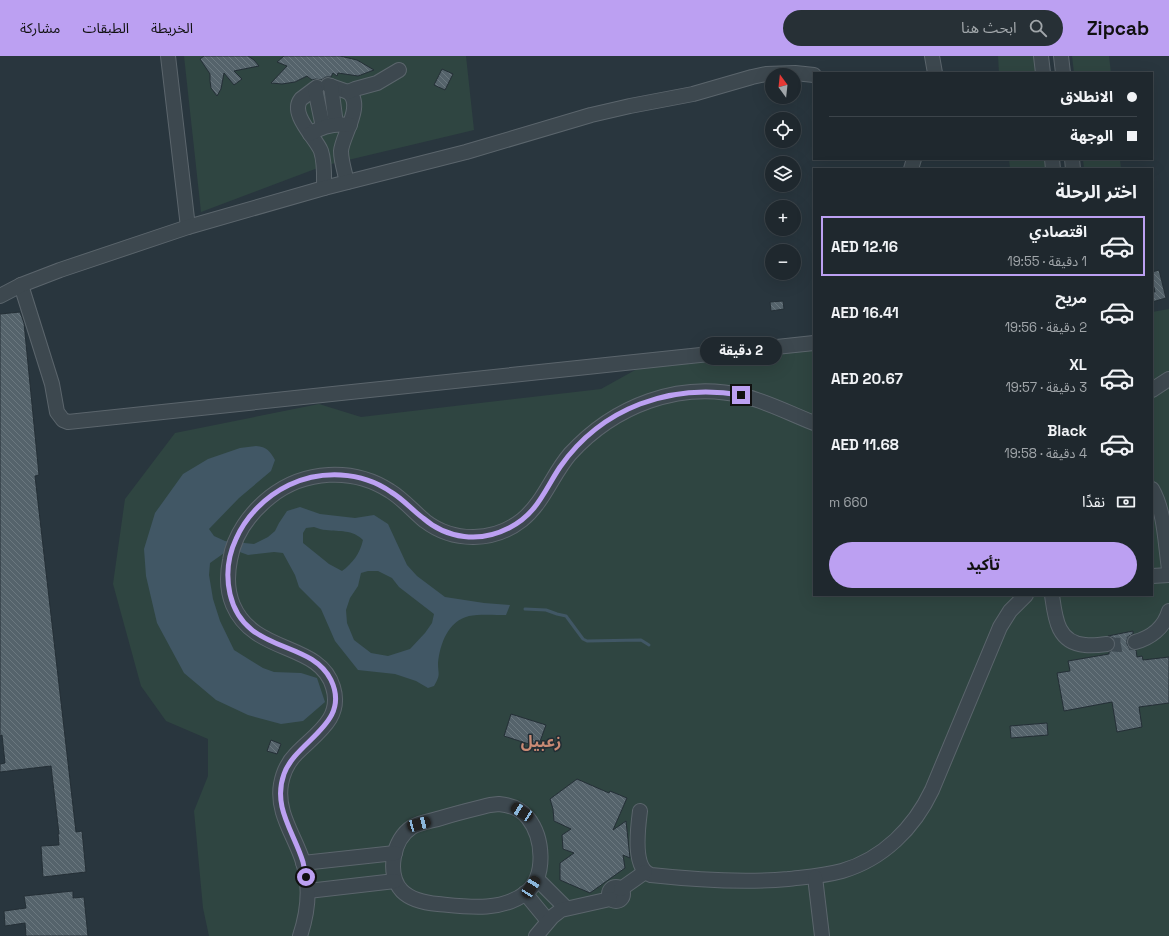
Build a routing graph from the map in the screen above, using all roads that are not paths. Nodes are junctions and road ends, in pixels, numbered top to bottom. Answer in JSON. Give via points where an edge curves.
{"nodes":[{"id":1,"x":168,"y":56,"type":"edge"},
{"id":2,"x":932,"y":56,"type":"edge"},
{"id":3,"x":1041,"y":56,"type":"edge"},
{"id":4,"x":1061,"y":56,"type":"edge"},
{"id":5,"x":399,"y":70,"type":"dead end"},
{"id":6,"x":935,"y":72,"type":"edge"},
{"id":7,"x":1043,"y":72,"type":"edge"},
{"id":8,"x":1063,"y":72,"type":"edge"},
{"id":9,"x":813,"y":75,"type":"edge"},
{"id":10,"x":323,"y":87,"type":"junction"},
{"id":11,"x":348,"y":92,"type":"junction"},
{"id":12,"x":336,"y":126,"type":"junction"},
{"id":13,"x":310,"y":134,"type":"junction"},
{"id":14,"x":347,"y":182,"type":"junction"},
{"id":15,"x":324,"y":188,"type":"junction"},
{"id":16,"x":188,"y":227,"type":"junction"},
{"id":17,"x":21,"y":285,"type":"junction"},
{"id":18,"x":0,"y":296,"type":"edge"},
{"id":19,"x":813,"y":343,"type":"edge"},
{"id":20,"x":1169,"y":379,"type":"edge"},
{"id":21,"x":1153,"y":389,"type":"edge"},
{"id":22,"x":813,"y":424,"type":"edge"},
{"id":23,"x":1153,"y":491,"type":"edge"},
{"id":24,"x":1169,"y":568,"type":"edge"},
{"id":25,"x":1169,"y":575,"type":"edge"},
{"id":26,"x":1153,"y":576,"type":"edge"},
{"id":27,"x":1025,"y":596,"type":"edge"},
{"id":28,"x":1052,"y":596,"type":"edge"},
{"id":29,"x":1169,"y":611,"type":"edge"},
{"id":30,"x":1135,"y":642,"type":"tunnel mouth"},
{"id":31,"x":1107,"y":644,"type":"tunnel mouth"},
{"id":32,"x":640,"y":811,"type":"dead end"},
{"id":33,"x":395,"y":853,"type":"junction"},
{"id":34,"x":303,"y":863,"type":"junction"},
{"id":35,"x":646,"y":872,"type":"junction"},
{"id":36,"x":815,"y":877,"type":"junction"},
{"id":37,"x":537,"y":879,"type":"junction"},
{"id":38,"x":395,"y":881,"type":"junction"},
{"id":39,"x":308,"y":891,"type":"junction"},
{"id":40,"x":526,"y":893,"type":"junction"},
{"id":41,"x":566,"y":908,"type":"junction"},
{"id":42,"x":548,"y":921,"type":"junction"},
{"id":43,"x":300,"y":936,"type":"edge"},
{"id":44,"x":536,"y":936,"type":"edge"},
{"id":45,"x":822,"y":936,"type":"edge"}],
"edges":[{"from":1,"to":16,"type":"street"},
{"from":2,"to":6,"type":"street"},
{"from":3,"to":7,"type":"street"},
{"from":4,"to":8,"type":"street"},
{"from":5,"to":11,"type":"street","via":[[377,83]]},
{"from":9,"to":14,"type":"street","via":[[780,73],[752,77],[693,94],[591,115],[466,152]]},
{"from":10,"to":11,"type":"street"},
{"from":10,"to":12,"type":"street"},
{"from":10,"to":13,"type":"street","via":[[301,99],[298,105],[302,122]]},
{"from":11,"to":12,"type":"street","via":[[354,103]]},
{"from":12,"to":13,"type":"street"},
{"from":12,"to":14,"type":"street"},
{"from":13,"to":15,"type":"street","via":[[323,158]]},
{"from":14,"to":15,"type":"street"},
{"from":15,"to":16,"type":"street"},
{"from":16,"to":17,"type":"street"},
{"from":17,"to":18,"type":"street"},
{"from":17,"to":19,"type":"street","via":[[52,384],[57,412],[68,422]]},
{"from":20,"to":21,"type":"street"},
{"from":22,"to":34,"type":"street","via":[[767,403],[741,395],[698,391],[651,400],[622,413],[588,436],[560,467],[542,499],[526,516],[507,529],[483,537],[458,536],[446,532],[424,520],[392,492],[355,477],[314,476],[284,487],[259,506],[235,540],[228,565],[228,589],[235,610],[248,627],[266,640],[310,658],[318,664],[333,686],[333,712],[324,728],[289,763],[280,793],[283,814]]},
{"from":23,"to":24,"type":"street","via":[[1161,512]]},
{"from":25,"to":26,"type":"street"},
{"from":27,"to":36,"type":"street","via":[[1010,610],[1000,627],[932,790],[915,820],[889,846],[867,861],[842,871]]},
{"from":28,"to":31,"type":"street","via":[[1057,624],[1069,641],[1085,646]]},
{"from":29,"to":30,"type":"street","via":[[1157,631],[1144,640]]},
{"from":32,"to":35,"type":"street","via":[[638,848],[641,866]]},
{"from":33,"to":34,"type":"street"},
{"from":33,"to":37,"type":"street","via":[[403,835],[419,824],[490,804],[507,805],[515,807],[525,815],[535,831],[540,850]]},
{"from":33,"to":38,"type":"street"},
{"from":34,"to":39,"type":"street"},
{"from":35,"to":36,"type":"street","via":[[651,875],[737,882]]},
{"from":35,"to":41,"type":"street","via":[[621,889],[615,886],[609,890],[610,899]]},
{"from":36,"to":45,"type":"street"},
{"from":37,"to":40,"type":"street"},
{"from":37,"to":41,"type":"street"},
{"from":38,"to":39,"type":"street"},
{"from":38,"to":40,"type":"street","via":[[408,896],[424,902],[475,908],[501,904]]},
{"from":39,"to":43,"type":"street"},
{"from":40,"to":42,"type":"street"},
{"from":41,"to":42,"type":"street"},
{"from":42,"to":44,"type":"street"}]}
